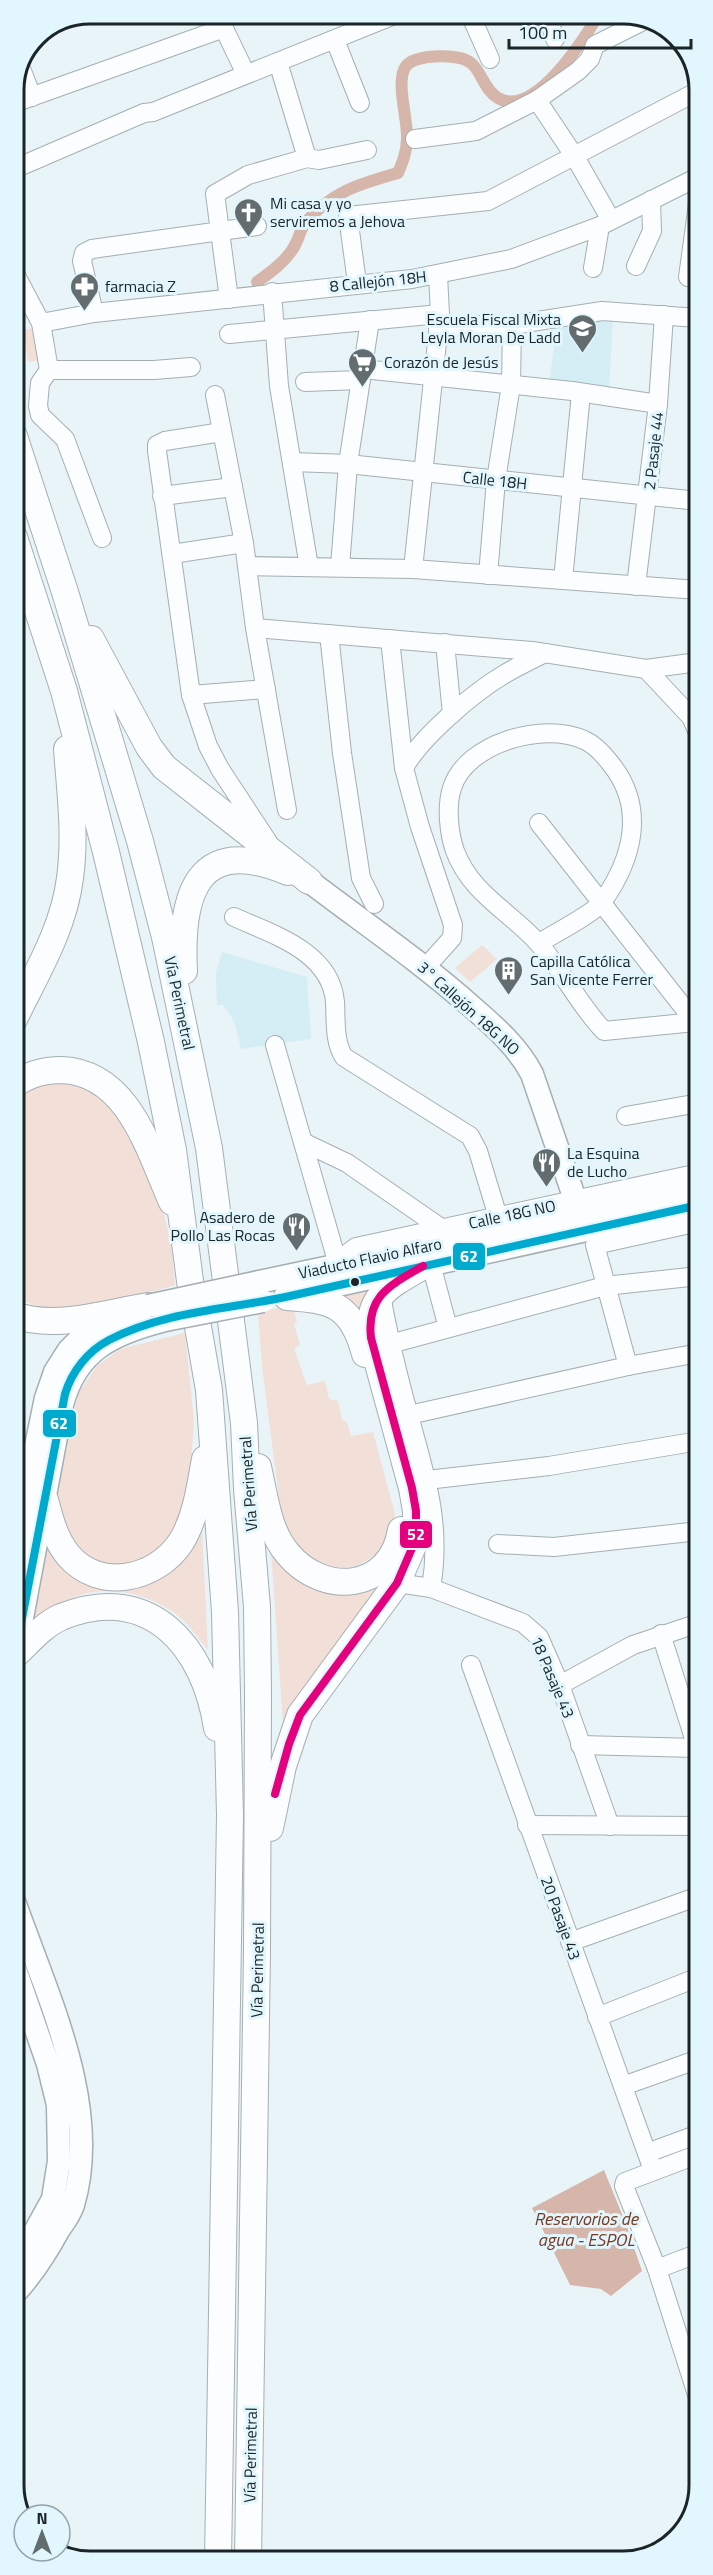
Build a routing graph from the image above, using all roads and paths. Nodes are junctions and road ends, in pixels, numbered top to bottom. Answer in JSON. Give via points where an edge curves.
{"nodes":[{"id":1,"x":213,"y":24,"type":"edge"},
{"id":2,"x":221,"y":24,"type":"edge"},
{"id":3,"x":350,"y":24,"type":"edge"},
{"id":4,"x":373,"y":24,"type":"edge"},
{"id":5,"x":474,"y":24,"type":"edge"},
{"id":6,"x":548,"y":24,"type":"edge"},
{"id":7,"x":635,"y":25,"type":"edge"},
{"id":8,"x":555,"y":39,"type":"dead end"},
{"id":9,"x":335,"y":40,"type":"junction"},
{"id":10,"x":490,"y":59,"type":"dead end"},
{"id":11,"x":279,"y":62,"type":"junction"},
{"id":12,"x":243,"y":68,"type":"junction"},
{"id":13,"x":25,"y":79,"type":"edge"},
{"id":14,"x":689,"y":96,"type":"edge"},
{"id":15,"x":32,"y":97,"type":"junction"},
{"id":16,"x":24,"y":100,"type":"edge"},
{"id":17,"x":537,"y":100,"type":"junction"},
{"id":18,"x":360,"y":103,"type":"dead end"},
{"id":19,"x":144,"y":113,"type":"junction"},
{"id":20,"x":415,"y":139,"type":"dead end"},
{"id":21,"x":367,"y":150,"type":"dead end"},
{"id":22,"x":575,"y":157,"type":"junction"},
{"id":23,"x":307,"y":158,"type":"junction"},
{"id":24,"x":24,"y":165,"type":"edge"},
{"id":25,"x":689,"y":181,"type":"edge"},
{"id":26,"x":651,"y":200,"type":"junction"},
{"id":27,"x":605,"y":223,"type":"junction"},
{"id":28,"x":256,"y":226,"type":"dead end"},
{"id":29,"x":221,"y":230,"type":"junction"},
{"id":30,"x":636,"y":266,"type":"dead end"},
{"id":31,"x":593,"y":268,"type":"dead end"},
{"id":32,"x":689,"y":273,"type":"edge"},
{"id":33,"x":438,"y":274,"type":"junction"},
{"id":34,"x":688,"y":277,"type":"dead end"},
{"id":35,"x":357,"y":283,"type":"junction"},
{"id":36,"x":24,"y":291,"type":"edge"},
{"id":37,"x":272,"y":292,"type":"junction"},
{"id":38,"x":229,"y":299,"type":"junction"},
{"id":39,"x":94,"y":313,"type":"junction"},
{"id":40,"x":664,"y":315,"type":"junction"},
{"id":41,"x":689,"y":317,"type":"edge"},
{"id":42,"x":370,"y":320,"type":"junction"},
{"id":43,"x":439,"y":321,"type":"junction"},
{"id":44,"x":41,"y":323,"type":"junction"},
{"id":45,"x":512,"y":326,"type":"junction"},
{"id":46,"x":275,"y":329,"type":"junction"},
{"id":47,"x":229,"y":334,"type":"dead end"},
{"id":48,"x":191,"y":367,"type":"dead end"},
{"id":49,"x":49,"y":370,"type":"junction"},
{"id":50,"x":362,"y":374,"type":"junction"},
{"id":51,"x":433,"y":377,"type":"junction"},
{"id":52,"x":305,"y":382,"type":"dead end"},
{"id":53,"x":511,"y":385,"type":"junction"},
{"id":54,"x":581,"y":393,"type":"junction"},
{"id":55,"x":215,"y":395,"type":"dead end"},
{"id":56,"x":658,"y":404,"type":"junction"},
{"id":57,"x":222,"y":432,"type":"junction"},
{"id":58,"x":292,"y":462,"type":"junction"},
{"id":59,"x":348,"y":464,"type":"junction"},
{"id":60,"x":24,"y":467,"type":"edge"},
{"id":61,"x":423,"y":473,"type":"junction"},
{"id":62,"x":496,"y":480,"type":"junction"},
{"id":63,"x":232,"y":487,"type":"junction"},
{"id":64,"x":570,"y":488,"type":"junction"},
{"id":65,"x":162,"y":496,"type":"junction"},
{"id":66,"x":648,"y":496,"type":"junction"},
{"id":67,"x":689,"y":500,"type":"edge"},
{"id":68,"x":102,"y":538,"type":"dead end"},
{"id":69,"x":244,"y":543,"type":"junction"},
{"id":70,"x":172,"y":554,"type":"junction"},
{"id":71,"x":247,"y":566,"type":"junction"},
{"id":72,"x":309,"y":567,"type":"junction"},
{"id":73,"x":340,"y":567,"type":"junction"},
{"id":74,"x":24,"y":568,"type":"edge"},
{"id":75,"x":413,"y":569,"type":"junction"},
{"id":76,"x":488,"y":575,"type":"junction"},
{"id":77,"x":563,"y":580,"type":"junction"},
{"id":78,"x":636,"y":586,"type":"junction"},
{"id":79,"x":689,"y":589,"type":"edge"},
{"id":80,"x":65,"y":592,"type":"junction"},
{"id":81,"x":255,"y":628,"type":"junction"},
{"id":82,"x":329,"y":634,"type":"junction"},
{"id":83,"x":390,"y":639,"type":"junction"},
{"id":84,"x":446,"y":644,"type":"junction"},
{"id":85,"x":545,"y":653,"type":"junction"},
{"id":86,"x":689,"y":664,"type":"edge"},
{"id":87,"x":646,"y":669,"type":"junction"},
{"id":88,"x":266,"y":689,"type":"junction"},
{"id":89,"x":64,"y":691,"type":"junction"},
{"id":90,"x":191,"y":695,"type":"junction"},
{"id":91,"x":453,"y":714,"type":"junction"},
{"id":92,"x":689,"y":715,"type":"edge"},
{"id":93,"x":404,"y":768,"type":"junction"},
{"id":94,"x":287,"y":810,"type":"dead end"},
{"id":95,"x":538,"y":823,"type":"dead end"},
{"id":96,"x":279,"y":858,"type":"junction"},
{"id":97,"x":309,"y":881,"type":"junction"},
{"id":98,"x":602,"y":903,"type":"junction"},
{"id":99,"x":374,"y":904,"type":"dead end"},
{"id":100,"x":234,"y":917,"type":"dead end"},
{"id":101,"x":539,"y":943,"type":"junction"},
{"id":102,"x":426,"y":967,"type":"junction"},
{"id":103,"x":24,"y":998,"type":"edge"},
{"id":104,"x":689,"y":1017,"type":"edge"},
{"id":105,"x":689,"y":1027,"type":"edge"},
{"id":106,"x":188,"y":1037,"type":"junction"},
{"id":107,"x":275,"y":1045,"type":"dead end"},
{"id":108,"x":24,"y":1079,"type":"edge"},
{"id":109,"x":689,"y":1105,"type":"edge"},
{"id":110,"x":627,"y":1116,"type":"dead end"},
{"id":111,"x":303,"y":1142,"type":"junction"},
{"id":112,"x":689,"y":1176,"type":"edge"},
{"id":113,"x":689,"y":1190,"type":"edge"},
{"id":114,"x":578,"y":1207,"type":"junction"},
{"id":115,"x":689,"y":1207,"type":"edge"},
{"id":116,"x":498,"y":1218,"type":"junction"},
{"id":117,"x":689,"y":1224,"type":"edge"},
{"id":118,"x":184,"y":1227,"type":"junction"},
{"id":119,"x":441,"y":1228,"type":"junction"},
{"id":120,"x":595,"y":1245,"type":"junction"},
{"id":121,"x":334,"y":1264,"type":"junction"},
{"id":122,"x":431,"y":1264,"type":"junction"},
{"id":123,"x":689,"y":1277,"type":"edge"},
{"id":124,"x":604,"y":1286,"type":"junction"},
{"id":125,"x":270,"y":1293,"type":"junction"},
{"id":126,"x":381,"y":1294,"type":"junction"},
{"id":127,"x":156,"y":1313,"type":"junction"},
{"id":128,"x":24,"y":1317,"type":"edge"},
{"id":129,"x":448,"y":1328,"type":"junction"},
{"id":130,"x":390,"y":1344,"type":"junction"},
{"id":131,"x":689,"y":1355,"type":"edge"},
{"id":132,"x":628,"y":1366,"type":"junction"},
{"id":133,"x":209,"y":1390,"type":"junction"},
{"id":134,"x":409,"y":1415,"type":"junction"},
{"id":135,"x":244,"y":1423,"type":"junction"},
{"id":136,"x":689,"y":1443,"type":"edge"},
{"id":137,"x":427,"y":1480,"type":"junction"},
{"id":138,"x":45,"y":1500,"type":"junction"},
{"id":139,"x":24,"y":1504,"type":"edge"},
{"id":140,"x":689,"y":1533,"type":"edge"},
{"id":141,"x":498,"y":1544,"type":"dead end"},
{"id":142,"x":397,"y":1583,"type":"junction"},
{"id":143,"x":430,"y":1588,"type":"junction"},
{"id":144,"x":24,"y":1608,"type":"edge"},
{"id":145,"x":689,"y":1626,"type":"edge"},
{"id":146,"x":661,"y":1634,"type":"junction"},
{"id":147,"x":24,"y":1647,"type":"edge"},
{"id":148,"x":471,"y":1665,"type":"dead end"},
{"id":149,"x":560,"y":1685,"type":"junction"},
{"id":150,"x":689,"y":1723,"type":"edge"},
{"id":151,"x":580,"y":1745,"type":"junction"},
{"id":152,"x":689,"y":1751,"type":"edge"},
{"id":153,"x":230,"y":1815,"type":"junction"},
{"id":154,"x":528,"y":1824,"type":"junction"},
{"id":155,"x":610,"y":1826,"type":"junction"},
{"id":156,"x":689,"y":1826,"type":"edge"},
{"id":157,"x":689,"y":1900,"type":"edge"},
{"id":158,"x":570,"y":1942,"type":"junction"},
{"id":159,"x":24,"y":1943,"type":"edge"},
{"id":160,"x":257,"y":1951,"type":"junction"},
{"id":161,"x":689,"y":1981,"type":"edge"},
{"id":162,"x":24,"y":1982,"type":"edge"},
{"id":163,"x":37,"y":2000,"type":"junction"},
{"id":164,"x":597,"y":2017,"type":"junction"},
{"id":165,"x":689,"y":2063,"type":"edge"},
{"id":166,"x":623,"y":2086,"type":"junction"},
{"id":167,"x":689,"y":2140,"type":"edge"},
{"id":168,"x":689,"y":2155,"type":"edge"},
{"id":169,"x":650,"y":2161,"type":"junction"},
{"id":170,"x":24,"y":2250,"type":"edge"},
{"id":171,"x":689,"y":2257,"type":"edge"},
{"id":172,"x":657,"y":2269,"type":"junction"},
{"id":173,"x":24,"y":2283,"type":"edge"},
{"id":174,"x":689,"y":2342,"type":"edge"},
{"id":175,"x":218,"y":2551,"type":"edge"},
{"id":176,"x":248,"y":2551,"type":"edge"}],
"edges":[{"from":1,"to":15,"type":"street"},
{"from":2,"to":12,"type":"street"},
{"from":3,"to":12,"type":"street"},
{"from":4,"to":9,"type":"street"},
{"from":5,"to":10,"type":"street"},
{"from":6,"to":8,"type":"street"},
{"from":7,"to":17,"type":"street","via":[[596,45],[579,71]]},
{"from":9,"to":11,"type":"street"},
{"from":9,"to":18,"type":"street"},
{"from":11,"to":19,"type":"street"},
{"from":11,"to":23,"type":"street"},
{"from":12,"to":19,"type":"street","via":[[151,105]]},
{"from":13,"to":15,"type":"street"},
{"from":14,"to":22,"type":"street"},
{"from":15,"to":16,"type":"street"},
{"from":17,"to":20,"type":"street","via":[[476,131]]},
{"from":17,"to":22,"type":"street"},
{"from":19,"to":24,"type":"street"},
{"from":21,"to":23,"type":"street"},
{"from":22,"to":27,"type":"street"},
{"from":22,"to":35,"type":"street","via":[[488,201],[348,216]]},
{"from":23,"to":29,"type":"street","via":[[248,175],[217,191],[214,198]]},
{"from":25,"to":26,"type":"street","name":"8 Callejón 18H"},
{"from":26,"to":27,"type":"street","name":"8 Callejón 18H"},
{"from":26,"to":30,"type":"street","via":[[652,231]]},
{"from":27,"to":31,"type":"street"},
{"from":27,"to":33,"type":"street","name":"8 Callejón 18H","via":[[511,259]]},
{"from":28,"to":29,"type":"street"},
{"from":29,"to":38,"type":"street"},
{"from":29,"to":39,"type":"street","via":[[84,253],[82,261]]},
{"from":32,"to":34,"type":"street"},
{"from":33,"to":35,"type":"street","name":"8 Callejón 18H"},
{"from":33,"to":43,"type":"street"},
{"from":35,"to":37,"type":"street","name":"8 Callejón 18H"},
{"from":36,"to":44,"type":"street"},
{"from":37,"to":38,"type":"street","name":"8 Callejón 18H"},
{"from":37,"to":46,"type":"street"},
{"from":38,"to":39,"type":"street","name":"8 Callejón 18H"},
{"from":39,"to":44,"type":"street","name":"8 Callejón 18H"},
{"from":40,"to":41,"type":"street"},
{"from":40,"to":45,"type":"street","via":[[602,311]]},
{"from":40,"to":56,"type":"street","name":"2 Pasaje 44"},
{"from":42,"to":43,"type":"street"},
{"from":42,"to":46,"type":"street"},
{"from":42,"to":50,"type":"street"},
{"from":43,"to":45,"type":"street"},
{"from":43,"to":51,"type":"street"},
{"from":44,"to":49,"type":"street"},
{"from":45,"to":53,"type":"street"},
{"from":46,"to":47,"type":"street"},
{"from":46,"to":58,"type":"street","via":[[279,386]]},
{"from":48,"to":49,"type":"street"},
{"from":49,"to":68,"type":"street","via":[[40,383],[40,415],[64,439]]},
{"from":50,"to":51,"type":"street"},
{"from":50,"to":52,"type":"street"},
{"from":50,"to":59,"type":"street"},
{"from":51,"to":53,"type":"street"},
{"from":51,"to":61,"type":"street"},
{"from":53,"to":54,"type":"street"},
{"from":53,"to":62,"type":"street"},
{"from":54,"to":56,"type":"street"},
{"from":54,"to":64,"type":"street"},
{"from":55,"to":57,"type":"street"},
{"from":56,"to":66,"type":"street","name":"2 Pasaje 44"},
{"from":57,"to":63,"type":"street"},
{"from":57,"to":65,"type":"street","via":[[159,443]]},
{"from":58,"to":59,"type":"street","name":"Calle 18H"},
{"from":58,"to":72,"type":"street"},
{"from":59,"to":61,"type":"street","name":"Calle 18H"},
{"from":59,"to":73,"type":"street"},
{"from":60,"to":80,"type":"highway","name":"Vía Perimetral"},
{"from":61,"to":62,"type":"street","name":"Calle 18H"},
{"from":61,"to":75,"type":"street"},
{"from":62,"to":64,"type":"street","name":"Calle 18H"},
{"from":62,"to":76,"type":"street"},
{"from":63,"to":65,"type":"street"},
{"from":63,"to":69,"type":"street"},
{"from":64,"to":66,"type":"street","name":"Calle 18H"},
{"from":64,"to":77,"type":"street"},
{"from":65,"to":70,"type":"street"},
{"from":66,"to":67,"type":"street","name":"Calle 18H"},
{"from":66,"to":78,"type":"street","name":"2 Pasaje 44"},
{"from":69,"to":70,"type":"street"},
{"from":69,"to":71,"type":"street"},
{"from":70,"to":90,"type":"street"},
{"from":71,"to":72,"type":"street"},
{"from":71,"to":81,"type":"street"},
{"from":72,"to":73,"type":"street"},
{"from":73,"to":75,"type":"street"},
{"from":74,"to":89,"type":"highway","name":"Vía Perimetral"},
{"from":75,"to":76,"type":"street"},
{"from":76,"to":77,"type":"street"},
{"from":77,"to":78,"type":"street"},
{"from":78,"to":79,"type":"street"},
{"from":80,"to":96,"type":"highway","via":[[149,747],[164,767]]},
{"from":80,"to":106,"type":"highway","name":"Vía Perimetral","via":[[140,840]]},
{"from":81,"to":82,"type":"street"},
{"from":81,"to":88,"type":"street"},
{"from":82,"to":83,"type":"street"},
{"from":82,"to":99,"type":"street","via":[[361,878]]},
{"from":83,"to":84,"type":"street"},
{"from":83,"to":93,"type":"street"},
{"from":84,"to":85,"type":"street"},
{"from":84,"to":91,"type":"street"},
{"from":85,"to":87,"type":"street"},
{"from":85,"to":91,"type":"street","via":[[502,676]]},
{"from":86,"to":87,"type":"street"},
{"from":87,"to":92,"type":"street"},
{"from":88,"to":90,"type":"street"},
{"from":88,"to":94,"type":"street"},
{"from":89,"to":103,"type":"highway","via":[[73,835],[70,878],[56,932]]},
{"from":89,"to":118,"type":"highway","name":"Vía Perimetral","via":[[151,1042]]},
{"from":90,"to":96,"type":"street","via":[[220,769]]},
{"from":91,"to":93,"type":"street","via":[[410,756]]},
{"from":93,"to":102,"type":"street","via":[[453,925],[452,938]]},
{"from":95,"to":98,"type":"street"},
{"from":96,"to":97,"type":"highway"},
{"from":97,"to":102,"type":"main road","name":"3° Callejón 18G NO"},
{"from":97,"to":106,"type":"highway","via":[[268,864],[231,861],[214,866],[194,885],[183,922]]},
{"from":98,"to":101,"type":"street"},
{"from":98,"to":101,"type":"street","via":[[621,869],[632,829],[633,809],[627,787],[616,770],[586,740],[565,733],[542,732],[493,746],[462,772],[452,787],[449,806],[455,850],[477,890]]},
{"from":98,"to":104,"type":"street"},
{"from":100,"to":116,"type":"street","via":[[310,955],[326,972],[334,992],[338,1043],[344,1057],[470,1136]]},
{"from":101,"to":105,"type":"street","via":[[604,1031]]},
{"from":102,"to":114,"type":"main road","name":"3° Callejón 18G NO","via":[[524,1058]]},
{"from":106,"to":135,"type":"highway","name":"Vía Perimetral","via":[[209,1148]]},
{"from":107,"to":111,"type":"street"},
{"from":108,"to":118,"type":"highway","via":[[61,1070],[85,1074],[120,1098],[133,1117]]},
{"from":109,"to":110,"type":"street"},
{"from":111,"to":119,"type":"street","via":[[347,1163]]},
{"from":111,"to":121,"type":"street"},
{"from":112,"to":114,"type":"street","name":"Calle 18G NO"},
{"from":113,"to":114,"type":"main road","name":"Viaducto Flavio Alfaro"},
{"from":114,"to":116,"type":"street","name":"Calle 18G NO"},
{"from":114,"to":121,"type":"main road","name":"Viaducto Flavio Alfaro"},
{"from":115,"to":122,"type":"main road","name":"Viaducto Flavio Alfaro"},
{"from":116,"to":119,"type":"street","name":"Calle 18G NO"},
{"from":117,"to":120,"type":"street"},
{"from":118,"to":133,"type":"highway","name":"Vía Perimetral"},
{"from":119,"to":121,"type":"street","name":"Calle 18G NO","via":[[356,1246]]},
{"from":120,"to":122,"type":"main road","via":[[453,1267]]},
{"from":120,"to":124,"type":"street"},
{"from":121,"to":125,"type":"main road","name":"Viaducto Flavio Alfaro"},
{"from":122,"to":125,"type":"main road","name":"Viaducto Flavio Alfaro"},
{"from":122,"to":126,"type":"highway"},
{"from":122,"to":129,"type":"street"},
{"from":123,"to":124,"type":"street"},
{"from":124,"to":129,"type":"street"},
{"from":124,"to":132,"type":"street"},
{"from":125,"to":127,"type":"main road","name":"Viaducto Flavio Alfaro","bridge":true},
{"from":125,"to":135,"type":"highway","via":[[337,1305],[351,1321],[362,1345],[394,1468],[400,1508],[399,1541],[386,1565],[366,1578],[338,1582],[310,1573],[296,1562],[282,1546],[271,1522]]},
{"from":126,"to":130,"type":"street"},
{"from":126,"to":142,"type":"highway","via":[[370,1317],[371,1338],[416,1511],[416,1539]]},
{"from":127,"to":128,"type":"highway","via":[[61,1321]]},
{"from":127,"to":138,"type":"main road","via":[[104,1342],[74,1374],[62,1405]]},
{"from":127,"to":139,"type":"main road","via":[[121,1316],[90,1331],[58,1365],[46,1398]]},
{"from":129,"to":130,"type":"street"},
{"from":130,"to":134,"type":"street"},
{"from":131,"to":132,"type":"street"},
{"from":132,"to":134,"type":"street"},
{"from":133,"to":138,"type":"highway","via":[[205,1454],[197,1499],[184,1536],[164,1562],[131,1577],[114,1578],[89,1571],[64,1550]]},
{"from":133,"to":153,"type":"highway","name":"Vía Perimetral","via":[[225,1612]]},
{"from":134,"to":137,"type":"street"},
{"from":135,"to":160,"type":"highway","name":"Vía Perimetral","via":[[257,1618]]},
{"from":136,"to":137,"type":"street","via":[[549,1466]]},
{"from":137,"to":143,"type":"street","via":[[436,1542]]},
{"from":138,"to":144,"type":"main road"},
{"from":140,"to":141,"type":"street","via":[[554,1547]]},
{"from":142,"to":143,"type":"street","name":"18 Pasaje 43"},
{"from":142,"to":160,"type":"highway","via":[[310,1699],[293,1732],[272,1809]]},
{"from":143,"to":149,"type":"street","name":"18 Pasaje 43","via":[[524,1623],[539,1637]]},
{"from":145,"to":146,"type":"street"},
{"from":146,"to":149,"type":"street"},
{"from":146,"to":150,"type":"street"},
{"from":147,"to":153,"type":"highway","via":[[60,1618],[90,1610],[134,1611],[170,1629],[197,1662],[214,1706]]},
{"from":148,"to":154,"type":"street","name":"20 Pasaje 43"},
{"from":149,"to":151,"type":"street","name":"18 Pasaje 43"},
{"from":151,"to":152,"type":"street"},
{"from":151,"to":155,"type":"street","name":"18 Pasaje 43"},
{"from":153,"to":175,"type":"highway","name":"Vía Perimetral"},
{"from":154,"to":155,"type":"street"},
{"from":154,"to":158,"type":"street","name":"20 Pasaje 43"},
{"from":155,"to":156,"type":"street"},
{"from":157,"to":158,"type":"street"},
{"from":158,"to":164,"type":"street","name":"20 Pasaje 43"},
{"from":159,"to":163,"type":"main road"},
{"from":160,"to":176,"type":"highway","name":"Vía Perimetral"},
{"from":161,"to":164,"type":"street"},
{"from":162,"to":163,"type":"main road"},
{"from":163,"to":170,"type":"main road","via":[[58,2105],[59,2161],[53,2199]]},
{"from":163,"to":173,"type":"main road","via":[[68,2058],[79,2104],[80,2163],[72,2207],[36,2270]]},
{"from":164,"to":166,"type":"street","name":"20 Pasaje 43"},
{"from":165,"to":166,"type":"street"},
{"from":166,"to":169,"type":"street","name":"20 Pasaje 43"},
{"from":167,"to":169,"type":"street"},
{"from":168,"to":169,"type":"street"},
{"from":169,"to":172,"type":"street","via":[[624,2186]]},
{"from":171,"to":172,"type":"street"},
{"from":172,"to":174,"type":"street"}]}
